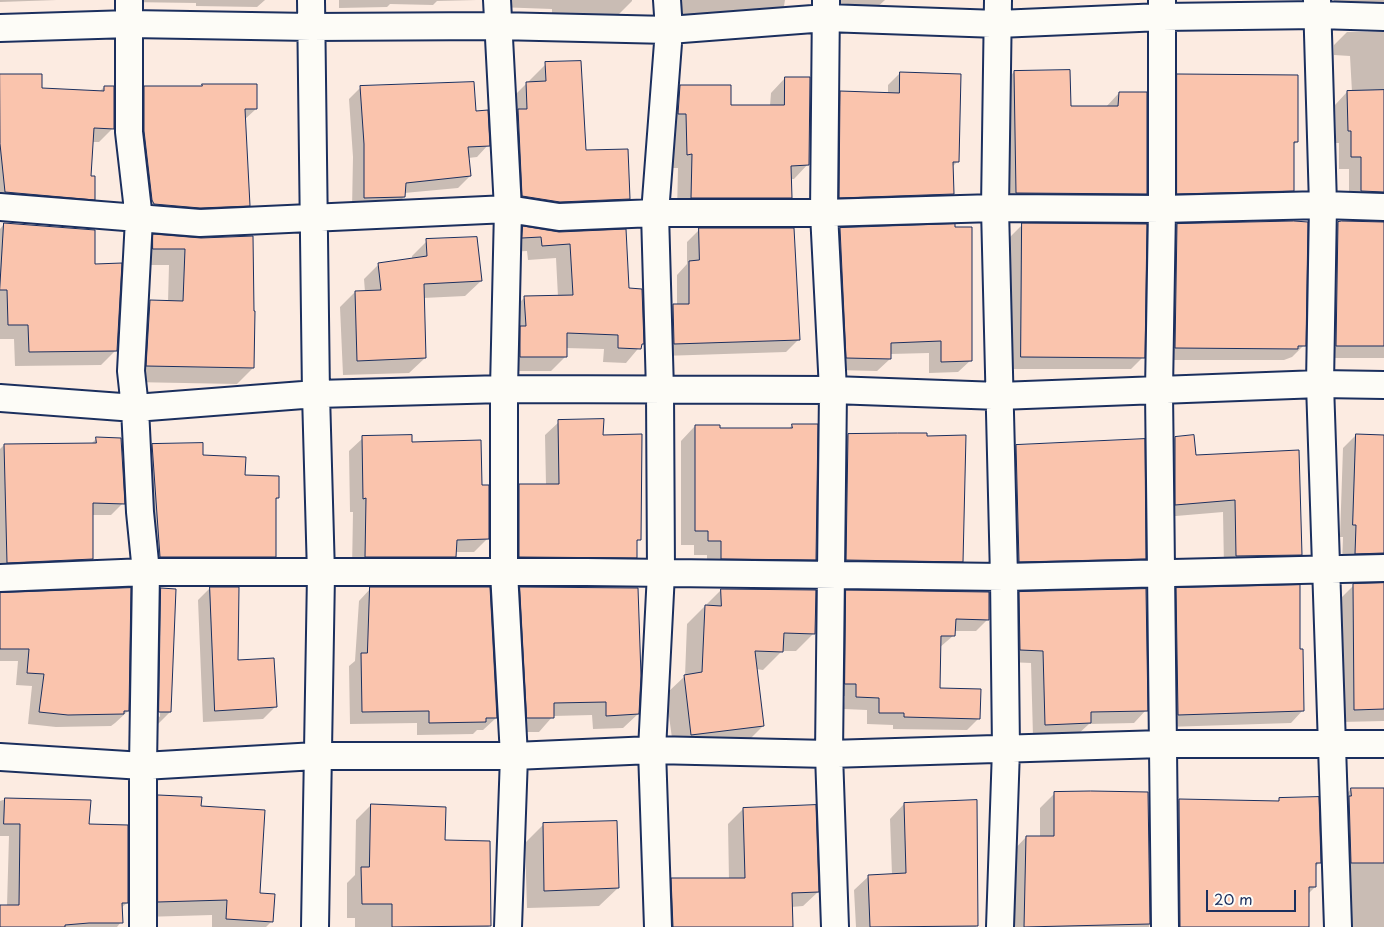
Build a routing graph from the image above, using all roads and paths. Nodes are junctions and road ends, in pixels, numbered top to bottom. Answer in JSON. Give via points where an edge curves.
{"nodes":[{"id":1,"x":311,"y":0,"type":"edge"},
{"id":2,"x":497,"y":0,"type":"edge"},
{"id":3,"x":667,"y":0,"type":"edge"},
{"id":4,"x":1317,"y":7,"type":"edge"},
{"id":5,"x":1162,"y":8,"type":"edge"},
{"id":6,"x":826,"y":9,"type":"edge"},
{"id":7,"x":130,"y":12,"type":"edge"},
{"id":8,"x":998,"y":12,"type":"edge"},
{"id":9,"x":1384,"y":17,"type":"edge"},
{"id":10,"x":497,"y":26,"type":"junction"},
{"id":11,"x":311,"y":27,"type":"junction"},
{"id":12,"x":0,"y":28,"type":"edge"},
{"id":13,"x":669,"y":30,"type":"junction"},
{"id":14,"x":1323,"y":205,"type":"junction"},
{"id":15,"x":0,"y":207,"type":"edge"},
{"id":16,"x":1384,"y":207,"type":"edge"},
{"id":17,"x":995,"y":208,"type":"junction"},
{"id":18,"x":508,"y":209,"type":"junction"},
{"id":19,"x":1162,"y":209,"type":"junction"},
{"id":20,"x":655,"y":213,"type":"junction"},
{"id":21,"x":824,"y":213,"type":"junction"},
{"id":22,"x":139,"y":219,"type":"junction"},
{"id":23,"x":315,"y":220,"type":"junction"},
{"id":24,"x":1320,"y":384,"type":"junction"},
{"id":25,"x":1384,"y":385,"type":"edge"},
{"id":26,"x":504,"y":389,"type":"junction"},
{"id":27,"x":833,"y":390,"type":"junction"},
{"id":28,"x":660,"y":391,"type":"junction"},
{"id":29,"x":1159,"y":391,"type":"junction"},
{"id":30,"x":316,"y":394,"type":"junction"},
{"id":31,"x":999,"y":396,"type":"junction"},
{"id":32,"x":0,"y":398,"type":"edge"},
{"id":33,"x":135,"y":408,"type":"junction"},
{"id":34,"x":1326,"y":568,"type":"junction"},
{"id":35,"x":1384,"y":568,"type":"edge"},
{"id":36,"x":146,"y":572,"type":"junction"},
{"id":37,"x":504,"y":572,"type":"junction"},
{"id":38,"x":1162,"y":572,"type":"junction"},
{"id":39,"x":660,"y":573,"type":"junction"},
{"id":40,"x":321,"y":574,"type":"junction"},
{"id":41,"x":832,"y":574,"type":"junction"},
{"id":42,"x":1004,"y":577,"type":"junction"},
{"id":43,"x":0,"y":578,"type":"edge"},
{"id":44,"x":1163,"y":744,"type":"junction"},
{"id":45,"x":1384,"y":744,"type":"edge"},
{"id":46,"x":1332,"y":745,"type":"junction"},
{"id":47,"x":1006,"y":749,"type":"junction"},
{"id":48,"x":652,"y":750,"type":"junction"},
{"id":49,"x":829,"y":754,"type":"junction"},
{"id":50,"x":316,"y":756,"type":"junction"},
{"id":51,"x":514,"y":756,"type":"junction"},
{"id":52,"x":0,"y":757,"type":"edge"},
{"id":53,"x":142,"y":766,"type":"junction"},
{"id":54,"x":143,"y":927,"type":"edge"},
{"id":55,"x":315,"y":927,"type":"edge"},
{"id":56,"x":508,"y":927,"type":"edge"},
{"id":57,"x":658,"y":927,"type":"edge"},
{"id":58,"x":835,"y":927,"type":"edge"},
{"id":59,"x":1000,"y":927,"type":"edge"},
{"id":60,"x":1165,"y":927,"type":"edge"},
{"id":61,"x":1338,"y":927,"type":"edge"}],
"edges":[{"from":1,"to":11,"type":"street"},
{"from":2,"to":10,"type":"street"},
{"from":3,"to":13,"type":"street"},
{"from":4,"to":5,"type":"street"},
{"from":4,"to":9,"type":"street"},
{"from":4,"to":14,"type":"street"},
{"from":5,"to":8,"type":"street"},
{"from":5,"to":19,"type":"street"},
{"from":6,"to":8,"type":"street"},
{"from":6,"to":13,"type":"street"},
{"from":6,"to":21,"type":"street"},
{"from":7,"to":11,"type":"street"},
{"from":7,"to":12,"type":"street"},
{"from":7,"to":22,"type":"street","via":[[129,132]]},
{"from":8,"to":17,"type":"street"},
{"from":10,"to":11,"type":"street"},
{"from":10,"to":13,"type":"street"},
{"from":10,"to":18,"type":"street"},
{"from":11,"to":23,"type":"street"},
{"from":13,"to":20,"type":"street"},
{"from":14,"to":16,"type":"street"},
{"from":14,"to":19,"type":"street"},
{"from":14,"to":24,"type":"street"},
{"from":15,"to":22,"type":"street"},
{"from":17,"to":19,"type":"street"},
{"from":17,"to":21,"type":"street"},
{"from":17,"to":31,"type":"street"},
{"from":18,"to":20,"type":"street","via":[[558,217]]},
{"from":18,"to":23,"type":"street"},
{"from":18,"to":26,"type":"street"},
{"from":19,"to":29,"type":"street"},
{"from":20,"to":21,"type":"street"},
{"from":20,"to":28,"type":"street"},
{"from":21,"to":27,"type":"street"},
{"from":22,"to":23,"type":"street","via":[[200,223]]},
{"from":22,"to":33,"type":"street","via":[[131,371]]},
{"from":23,"to":30,"type":"street"},
{"from":24,"to":25,"type":"street"},
{"from":24,"to":29,"type":"street"},
{"from":24,"to":34,"type":"street"},
{"from":26,"to":28,"type":"street"},
{"from":26,"to":30,"type":"street"},
{"from":26,"to":37,"type":"street"},
{"from":27,"to":28,"type":"street"},
{"from":27,"to":31,"type":"street"},
{"from":27,"to":41,"type":"street"},
{"from":28,"to":39,"type":"street"},
{"from":29,"to":31,"type":"street"},
{"from":29,"to":38,"type":"street"},
{"from":30,"to":33,"type":"street"},
{"from":30,"to":40,"type":"street"},
{"from":31,"to":42,"type":"street"},
{"from":32,"to":33,"type":"street"},
{"from":33,"to":36,"type":"street"},
{"from":34,"to":35,"type":"street"},
{"from":34,"to":38,"type":"street"},
{"from":34,"to":46,"type":"street"},
{"from":36,"to":40,"type":"street"},
{"from":36,"to":43,"type":"street"},
{"from":36,"to":53,"type":"street"},
{"from":37,"to":39,"type":"street"},
{"from":37,"to":40,"type":"street"},
{"from":37,"to":51,"type":"street"},
{"from":38,"to":42,"type":"street"},
{"from":38,"to":44,"type":"street"},
{"from":39,"to":41,"type":"street"},
{"from":39,"to":48,"type":"street"},
{"from":40,"to":50,"type":"street"},
{"from":41,"to":42,"type":"street"},
{"from":41,"to":49,"type":"street"},
{"from":42,"to":47,"type":"street"},
{"from":44,"to":46,"type":"street"},
{"from":44,"to":47,"type":"street"},
{"from":44,"to":60,"type":"street"},
{"from":45,"to":46,"type":"street"},
{"from":46,"to":61,"type":"street"},
{"from":47,"to":49,"type":"street"},
{"from":47,"to":59,"type":"street"},
{"from":48,"to":49,"type":"street"},
{"from":48,"to":51,"type":"street"},
{"from":48,"to":57,"type":"street"},
{"from":49,"to":58,"type":"street"},
{"from":50,"to":51,"type":"street"},
{"from":50,"to":53,"type":"street"},
{"from":50,"to":55,"type":"street"},
{"from":51,"to":56,"type":"street"},
{"from":52,"to":53,"type":"street"},
{"from":53,"to":54,"type":"street"}]}
